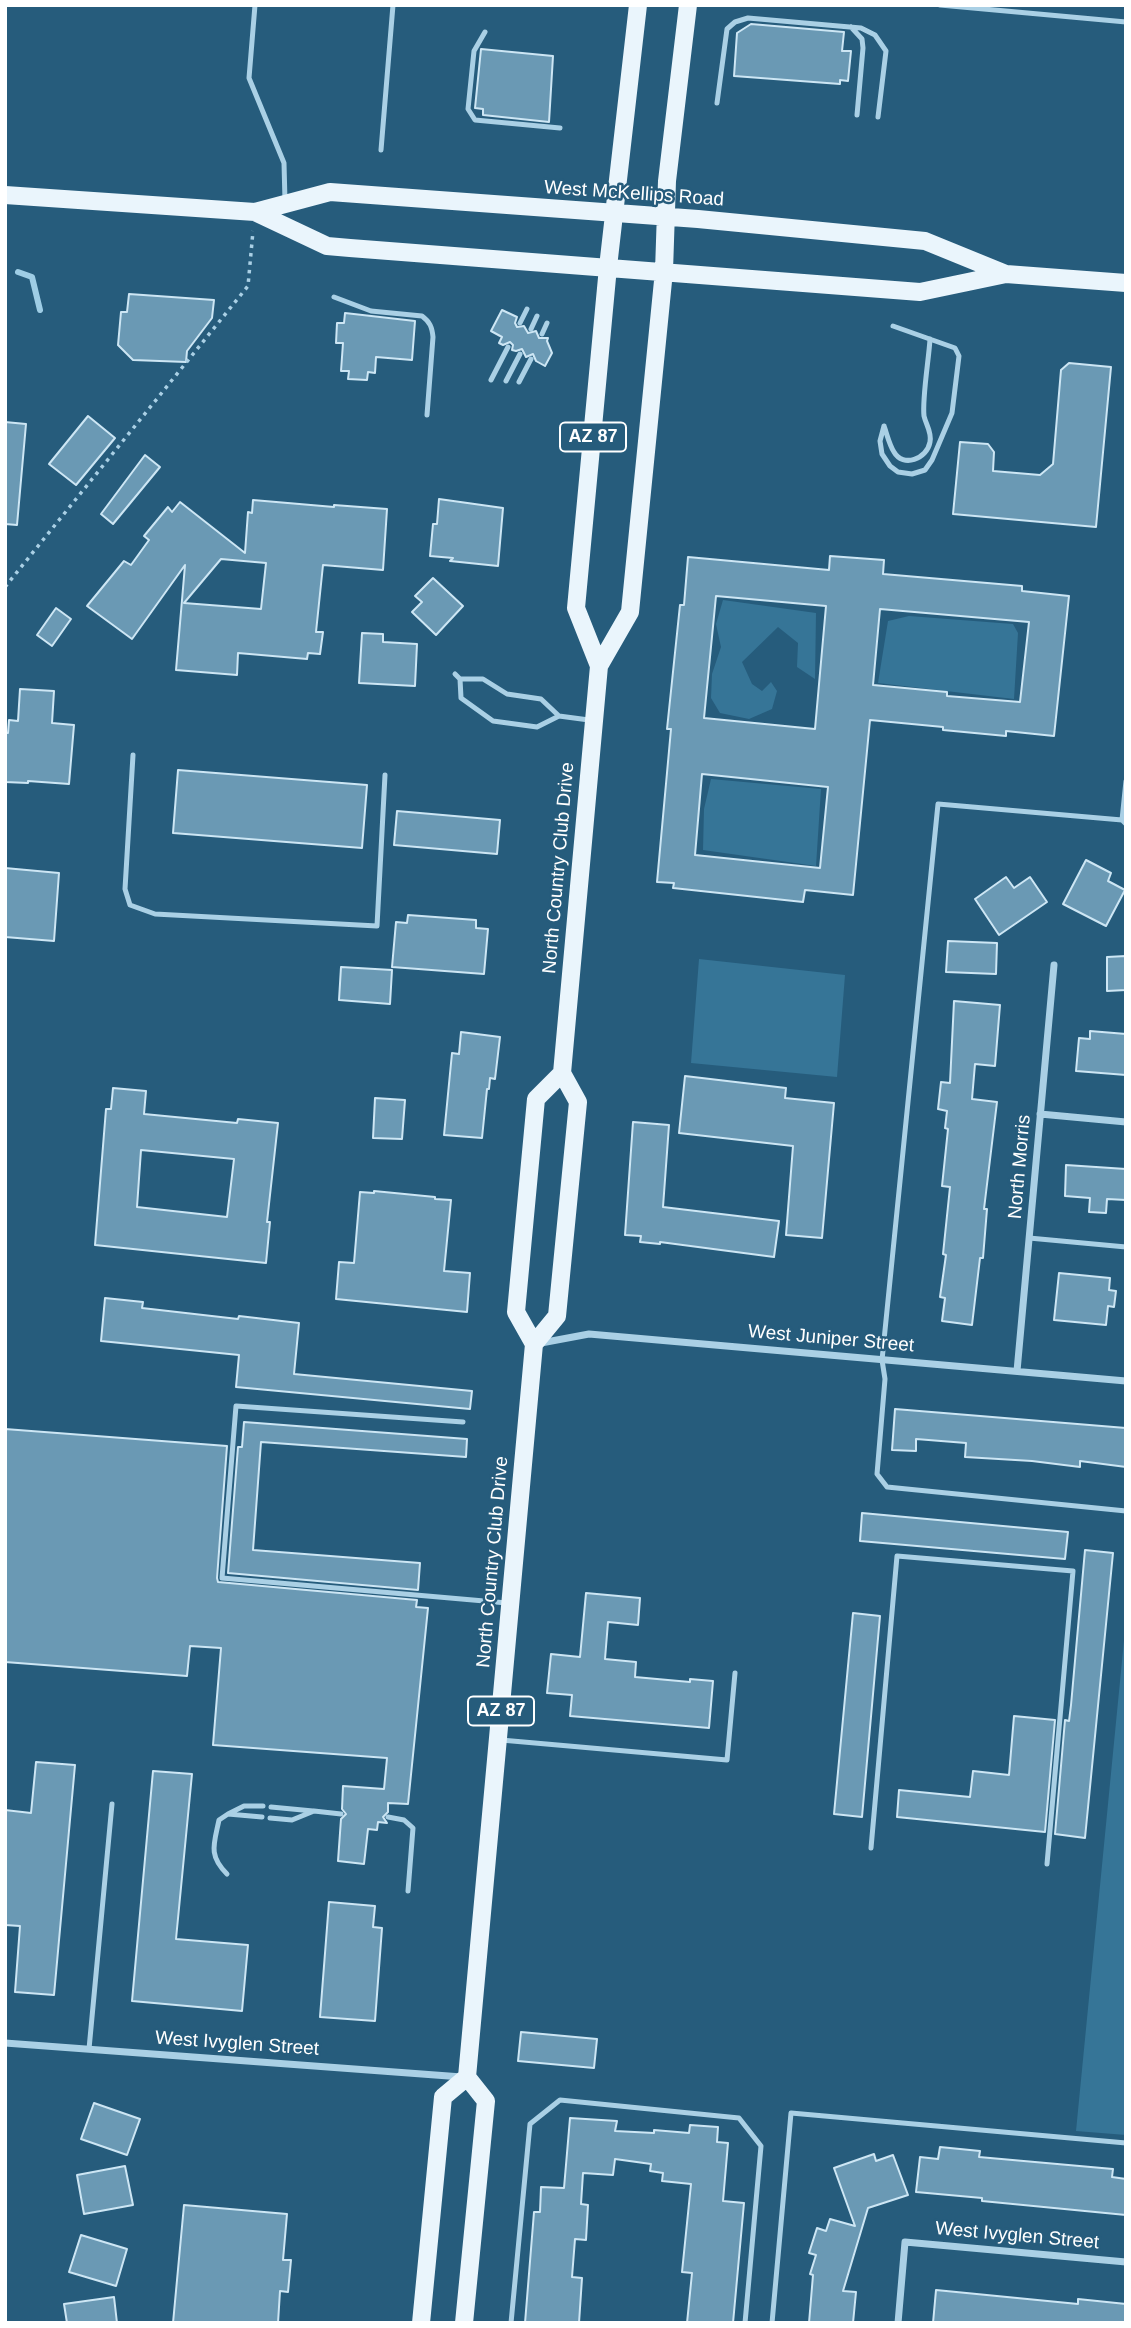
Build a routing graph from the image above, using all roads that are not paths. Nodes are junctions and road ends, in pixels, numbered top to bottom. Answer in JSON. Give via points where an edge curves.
{"nodes":[{"id":1,"x":255,"y":5,"type":"edge"},
{"id":2,"x":393,"y":5,"type":"edge"},
{"id":3,"x":638,"y":5,"type":"edge"},
{"id":4,"x":688,"y":5,"type":"edge"},
{"id":5,"x":940,"y":5,"type":"edge"},
{"id":6,"x":1126,"y":22,"type":"edge"},
{"id":7,"x":850,"y":27,"type":"junction"},
{"id":8,"x":485,"y":32,"type":"dead end"},
{"id":9,"x":717,"y":103,"type":"dead end"},
{"id":10,"x":857,"y":115,"type":"dead end"},
{"id":11,"x":878,"y":117,"type":"dead end"},
{"id":12,"x":560,"y":128,"type":"dead end"},
{"id":13,"x":381,"y":150,"type":"dead end"},
{"id":14,"x":5,"y":195,"type":"edge"},
{"id":15,"x":285,"y":204,"type":"junction"},
{"id":16,"x":255,"y":212,"type":"junction"},
{"id":17,"x":614,"y":214,"type":"junction"},
{"id":18,"x":667,"y":218,"type":"junction"},
{"id":19,"x":608,"y":267,"type":"junction"},
{"id":20,"x":664,"y":271,"type":"junction"},
{"id":21,"x":1006,"y":274,"type":"junction"},
{"id":22,"x":1126,"y":283,"type":"edge"},
{"id":23,"x":334,"y":297,"type":"dead end"},
{"id":24,"x":527,"y":309,"type":"dead end"},
{"id":25,"x":537,"y":316,"type":"dead end"},
{"id":26,"x":520,"y":323,"type":"dead end"},
{"id":27,"x":547,"y":323,"type":"dead end"},
{"id":28,"x":893,"y":326,"type":"dead end"},
{"id":29,"x":531,"y":329,"type":"dead end"},
{"id":30,"x":541,"y":334,"type":"dead end"},
{"id":31,"x":930,"y":338,"type":"junction"},
{"id":32,"x":508,"y":347,"type":"dead end"},
{"id":33,"x":520,"y":354,"type":"dead end"},
{"id":34,"x":531,"y":359,"type":"dead end"},
{"id":35,"x":491,"y":380,"type":"dead end"},
{"id":36,"x":506,"y":382,"type":"dead end"},
{"id":37,"x":519,"y":382,"type":"dead end"},
{"id":38,"x":427,"y":415,"type":"dead end"},
{"id":39,"x":599,"y":667,"type":"junction"},
{"id":40,"x":455,"y":674,"type":"dead end"},
{"id":41,"x":460,"y":680,"type":"junction"},
{"id":42,"x":559,"y":716,"type":"junction"},
{"id":43,"x":594,"y":721,"type":"junction"},
{"id":44,"x":133,"y":755,"type":"dead end"},
{"id":45,"x":385,"y":775,"type":"dead end"},
{"id":46,"x":1126,"y":781,"type":"edge"},
{"id":47,"x":1124,"y":822,"type":"edge"},
{"id":48,"x":1054,"y":965,"type":"dead end"},
{"id":49,"x":562,"y":1073,"type":"junction"},
{"id":50,"x":1040,"y":1114,"type":"junction"},
{"id":51,"x":1126,"y":1122,"type":"edge"},
{"id":52,"x":1029,"y":1238,"type":"junction"},
{"id":53,"x":1126,"y":1247,"type":"edge"},
{"id":54,"x":534,"y":1344,"type":"junction"},
{"id":55,"x":883,"y":1360,"type":"junction"},
{"id":56,"x":1017,"y":1371,"type":"junction"},
{"id":57,"x":1126,"y":1381,"type":"edge"},
{"id":58,"x":463,"y":1422,"type":"dead end"},
{"id":59,"x":1126,"y":1511,"type":"edge"},
{"id":60,"x":510,"y":1603,"type":"junction"},
{"id":61,"x":735,"y":1672,"type":"dead end"},
{"id":62,"x":498,"y":1739,"type":"junction"},
{"id":63,"x":112,"y":1804,"type":"dead end"},
{"id":64,"x":263,"y":1806,"type":"dead end"},
{"id":65,"x":271,"y":1807,"type":"dead end"},
{"id":66,"x":314,"y":1811,"type":"junction"},
{"id":67,"x":228,"y":1814,"type":"junction"},
{"id":68,"x":341,"y":1814,"type":"dead end"},
{"id":69,"x":262,"y":1817,"type":"dead end"},
{"id":70,"x":388,"y":1817,"type":"dead end"},
{"id":71,"x":270,"y":1818,"type":"dead end"},
{"id":72,"x":871,"y":1848,"type":"dead end"},
{"id":73,"x":1047,"y":1864,"type":"dead end"},
{"id":74,"x":227,"y":1874,"type":"dead end"},
{"id":75,"x":408,"y":1891,"type":"dead end"},
{"id":76,"x":5,"y":2043,"type":"edge"},
{"id":77,"x":89,"y":2049,"type":"junction"},
{"id":78,"x":467,"y":2077,"type":"junction"},
{"id":79,"x":1126,"y":2143,"type":"edge"},
{"id":80,"x":1126,"y":2262,"type":"edge"},
{"id":81,"x":421,"y":2323,"type":"edge"},
{"id":82,"x":464,"y":2323,"type":"edge"},
{"id":83,"x":511,"y":2323,"type":"edge"},
{"id":84,"x":745,"y":2323,"type":"edge"},
{"id":85,"x":772,"y":2323,"type":"edge"},
{"id":86,"x":898,"y":2323,"type":"edge"}],
"edges":[{"from":1,"to":15,"type":"lane","via":[[249,78],[284,163]]},
{"from":2,"to":13,"type":"lane"},
{"from":3,"to":17,"type":"main road","name":"North Country Club Drive","number":"AZ 87"},
{"from":4,"to":18,"type":"main road","name":"North Country Club Drive","number":"AZ 87","via":[[667,181]]},
{"from":5,"to":6,"type":"lane"},
{"from":7,"to":9,"type":"lane","via":[[748,18],[735,22],[727,29]]},
{"from":7,"to":10,"type":"lane","via":[[862,39],[863,48]]},
{"from":7,"to":11,"type":"lane","via":[[875,35],[886,51]]},
{"from":8,"to":12,"type":"lane","via":[[474,51],[468,109],[475,120]]},
{"from":14,"to":16,"type":"main road","name":"West McKellips Road"},
{"from":15,"to":16,"type":"main road","name":"West McKellips Road"},
{"from":15,"to":17,"type":"main road","name":"West McKellips Road","via":[[330,192]]},
{"from":16,"to":19,"type":"main road","name":"West McKellips Road","via":[[327,246]]},
{"from":17,"to":18,"type":"main road","name":"West McKellips Road"},
{"from":17,"to":19,"type":"main road","name":"North Country Club Drive","number":"AZ 87"},
{"from":18,"to":20,"type":"main road","name":"North Country Club Drive","number":"AZ 87"},
{"from":18,"to":21,"type":"main road","name":"West McKellips Road","via":[[925,241]]},
{"from":19,"to":20,"type":"main road","name":"West McKellips Road"},
{"from":19,"to":39,"type":"main road","name":"North Country Club Drive","number":"AZ 87","via":[[576,608]]},
{"from":20,"to":21,"type":"main road","name":"West McKellips Road","via":[[920,292]]},
{"from":20,"to":39,"type":"main road","name":"North Country Club Drive","number":"AZ 87","via":[[630,612]]},
{"from":21,"to":22,"type":"main road","name":"West McKellips Road"},
{"from":23,"to":38,"type":"lane","via":[[371,311],[427,320],[433,337]]},
{"from":24,"to":26,"type":"lane"},
{"from":25,"to":29,"type":"lane"},
{"from":27,"to":30,"type":"lane"},
{"from":28,"to":31,"type":"lane"},
{"from":31,"to":31,"type":"lane","via":[[955,348],[959,356],[953,413],[925,470],[898,472],[882,454],[884,426],[895,454],[903,461],[915,460],[931,442],[924,415]]},
{"from":32,"to":35,"type":"lane"},
{"from":33,"to":36,"type":"lane"},
{"from":34,"to":37,"type":"lane"},
{"from":39,"to":43,"type":"main road","name":"North Country Club Drive","number":"AZ 87"},
{"from":40,"to":41,"type":"lane"},
{"from":41,"to":42,"type":"lane","via":[[483,679],[508,694],[541,699]]},
{"from":41,"to":42,"type":"lane","via":[[461,698],[493,721],[537,727]]},
{"from":42,"to":43,"type":"lane"},
{"from":43,"to":49,"type":"main road","name":"North Country Club Drive","number":"AZ 87"},
{"from":44,"to":45,"type":"lane","via":[[125,889],[130,905],[155,914],[377,926]]},
{"from":46,"to":47,"type":"lane"},
{"from":47,"to":55,"type":"lane","via":[[939,804]]},
{"from":48,"to":50,"type":"street","name":"North Morris"},
{"from":49,"to":54,"type":"main road","via":[[578,1102],[563,1268],[558,1316]]},
{"from":49,"to":54,"type":"main road","via":[[536,1099],[534,1112],[516,1312]]},
{"from":50,"to":51,"type":"street"},
{"from":50,"to":52,"type":"street","name":"North Morris"},
{"from":52,"to":53,"type":"lane"},
{"from":52,"to":56,"type":"street","name":"North Morris"},
{"from":54,"to":55,"type":"street","name":"West Juniper Street","via":[[589,1334]]},
{"from":54,"to":60,"type":"main road","name":"North Country Club Drive","number":"AZ 87"},
{"from":55,"to":56,"type":"street","name":"West Juniper Street"},
{"from":55,"to":59,"type":"lane","via":[[877,1474],[887,1487]]},
{"from":56,"to":57,"type":"street","name":"West Juniper Street"},
{"from":58,"to":60,"type":"lane","via":[[236,1406],[222,1578]]},
{"from":60,"to":62,"type":"main road","name":"North Country Club Drive","number":"AZ 87"},
{"from":61,"to":62,"type":"lane","via":[[727,1760]]},
{"from":62,"to":78,"type":"main road","name":"North Country Club Drive","number":"AZ 87"},
{"from":63,"to":77,"type":"lane"},
{"from":64,"to":67,"type":"lane","via":[[244,1806]]},
{"from":65,"to":66,"type":"lane"},
{"from":66,"to":68,"type":"lane"},
{"from":66,"to":71,"type":"lane","via":[[292,1820]]},
{"from":67,"to":69,"type":"lane"},
{"from":67,"to":74,"type":"lane","via":[[219,1820],[214,1843],[215,1862]]},
{"from":70,"to":75,"type":"lane","via":[[404,1820],[413,1828]]},
{"from":72,"to":73,"type":"lane","via":[[897,1556],[1005,1565],[1073,1572]]},
{"from":76,"to":77,"type":"street","name":"West Ivyglen Street"},
{"from":77,"to":78,"type":"street","name":"West Ivyglen Street"},
{"from":78,"to":81,"type":"main road","via":[[443,2096]]},
{"from":78,"to":82,"type":"main road","via":[[486,2101]]},
{"from":79,"to":85,"type":"lane","via":[[791,2113]]},
{"from":80,"to":86,"type":"street","name":"West Ivyglen Street","via":[[905,2242]]},
{"from":83,"to":84,"type":"lane","via":[[530,2123],[560,2100],[739,2118],[761,2147]]}]}
